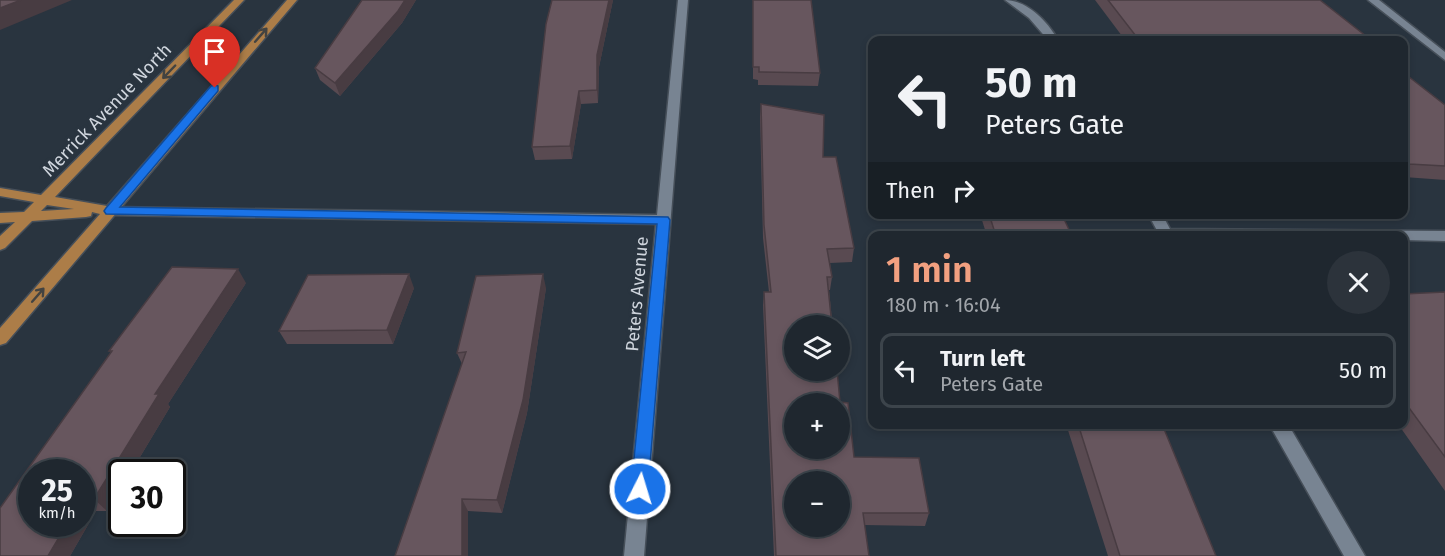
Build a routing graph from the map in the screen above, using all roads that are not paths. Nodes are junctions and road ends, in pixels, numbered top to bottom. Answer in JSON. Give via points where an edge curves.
{"nodes":[{"id":1,"x":239,"y":0,"type":"edge"},
{"id":2,"x":291,"y":0,"type":"edge"},
{"id":3,"x":683,"y":0,"type":"edge"},
{"id":4,"x":1010,"y":0,"type":"edge"},
{"id":5,"x":1373,"y":0,"type":"edge"},
{"id":6,"x":1050,"y":36,"type":"edge"},
{"id":7,"x":1445,"y":57,"type":"edge"},
{"id":8,"x":0,"y":192,"type":"edge"},
{"id":9,"x":44,"y":200,"type":"junction"},
{"id":10,"x":110,"y":211,"type":"junction"},
{"id":11,"x":28,"y":216,"type":"junction"},
{"id":12,"x":0,"y":218,"type":"edge"},
{"id":13,"x":663,"y":220,"type":"junction"},
{"id":14,"x":1408,"y":236,"type":"edge"},
{"id":15,"x":1445,"y":236,"type":"edge"},
{"id":16,"x":0,"y":244,"type":"edge"},
{"id":17,"x":0,"y":339,"type":"edge"},
{"id":18,"x":1281,"y":429,"type":"edge"},
{"id":19,"x":634,"y":556,"type":"edge"},
{"id":20,"x":1355,"y":556,"type":"edge"}],
"edges":[{"from":1,"to":9,"type":"main road","name":"Merrick Avenue North","one_way":true},
{"from":10,"to":2,"type":"main road","one_way":true},
{"from":3,"to":13,"type":"street","name":"Peters Avenue"},
{"from":4,"to":6,"type":"street","via":[[1033,16]]},
{"from":5,"to":7,"type":"street"},
{"from":8,"to":9,"type":"main road"},
{"from":9,"to":10,"type":"main road"},
{"from":9,"to":11,"type":"main road","name":"Merrick Avenue North"},
{"from":10,"to":11,"type":"main road"},
{"from":10,"to":13,"type":"street"},
{"from":17,"to":10,"type":"main road","one_way":true},
{"from":11,"to":12,"type":"main road"},
{"from":11,"to":16,"type":"main road","name":"Merrick Avenue North"},
{"from":13,"to":19,"type":"street","name":"Peters Avenue"},
{"from":14,"to":15,"type":"street"},
{"from":18,"to":20,"type":"street"}]}
